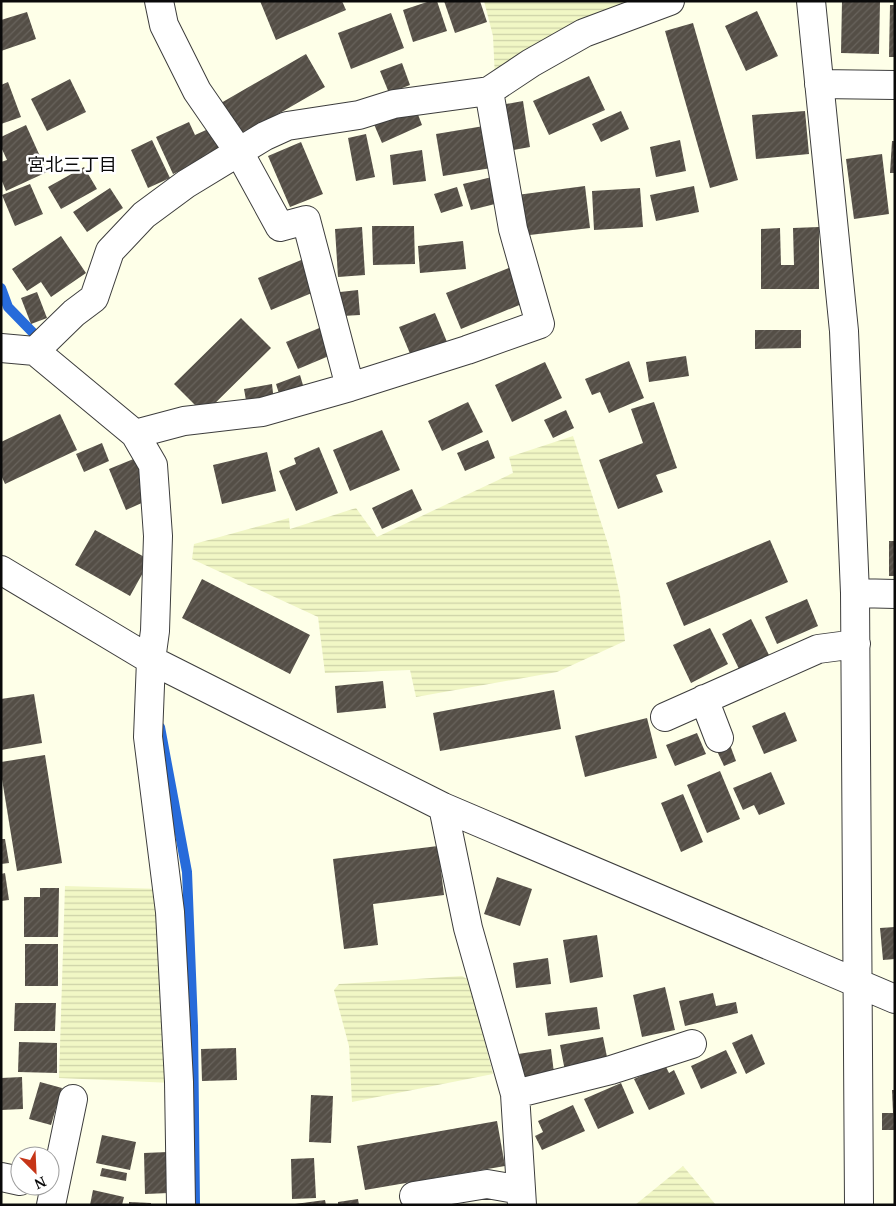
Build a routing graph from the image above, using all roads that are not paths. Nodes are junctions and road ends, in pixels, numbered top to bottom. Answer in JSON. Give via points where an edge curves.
{"nodes":[{"id":1,"x":159,"y":1,"type":"edge"},
{"id":2,"x":811,"y":1,"type":"edge"},
{"id":3,"x":666,"y":2,"type":"edge"},
{"id":4,"x":819,"y":84,"type":"junction"},
{"id":5,"x":895,"y":85,"type":"edge"},
{"id":6,"x":489,"y":91,"type":"junction"},
{"id":7,"x":240,"y":152,"type":"junction"},
{"id":8,"x":12,"y":342,"type":"edge"},
{"id":9,"x":350,"y":387,"type":"junction"},
{"id":10,"x":135,"y":434,"type":"junction"},
{"id":11,"x":1,"y":570,"type":"edge"},
{"id":12,"x":855,"y":593,"type":"junction"},
{"id":13,"x":895,"y":594,"type":"edge"},
{"id":14,"x":856,"y":644,"type":"junction"},
{"id":15,"x":151,"y":660,"type":"junction"},
{"id":16,"x":704,"y":700,"type":"junction"},
{"id":17,"x":665,"y":717,"type":"dead end"},
{"id":18,"x":719,"y":738,"type":"dead end"},
{"id":19,"x":443,"y":807,"type":"junction"},
{"id":20,"x":858,"y":984,"type":"junction"},
{"id":21,"x":895,"y":999,"type":"edge"},
{"id":22,"x":692,"y":1044,"type":"dead end"},
{"id":23,"x":515,"y":1094,"type":"junction"},
{"id":24,"x":73,"y":1098,"type":"dead end"},
{"id":25,"x":60,"y":1149,"type":"edge"},
{"id":26,"x":414,"y":1196,"type":"dead end"},
{"id":27,"x":521,"y":1197,"type":"edge"},
{"id":28,"x":181,"y":1205,"type":"edge"},
{"id":29,"x":859,"y":1205,"type":"edge"}],
"edges":[{"from":1,"to":7,"type":"street","via":[[164,25],[197,91]]},
{"from":2,"to":4,"type":"street"},
{"from":3,"to":6,"type":"street","via":[[584,33]]},
{"from":4,"to":5,"type":"street"},
{"from":4,"to":12,"type":"street","via":[[844,331]]},
{"from":6,"to":7,"type":"street","via":[[394,104],[359,115],[287,126]]},
{"from":6,"to":9,"type":"street","via":[[512,229],[540,324]]},
{"from":7,"to":8,"type":"street","via":[[186,184],[144,215],[110,251],[94,298],[74,312]]},
{"from":7,"to":9,"type":"street","via":[[280,227],[306,220]]},
{"from":8,"to":10,"type":"street"},
{"from":9,"to":10,"type":"street","via":[[262,412],[184,421]]},
{"from":10,"to":15,"type":"street","via":[[153,465],[158,528]]},
{"from":11,"to":15,"type":"street"},
{"from":12,"to":13,"type":"street"},
{"from":12,"to":14,"type":"street"},
{"from":14,"to":16,"type":"street","via":[[818,649]]},
{"from":14,"to":20,"type":"street"},
{"from":15,"to":19,"type":"street"},
{"from":15,"to":28,"type":"street","via":[[148,737],[170,912],[180,1082]]},
{"from":16,"to":17,"type":"street"},
{"from":16,"to":18,"type":"street"},
{"from":19,"to":20,"type":"street"},
{"from":19,"to":23,"type":"street","via":[[468,928]]},
{"from":20,"to":21,"type":"street"},
{"from":20,"to":29,"type":"street"},
{"from":22,"to":23,"type":"street","via":[[611,1070]]},
{"from":23,"to":27,"type":"street"},
{"from":24,"to":25,"type":"street"},
{"from":26,"to":27,"type":"street","via":[[487,1184]]}]}
